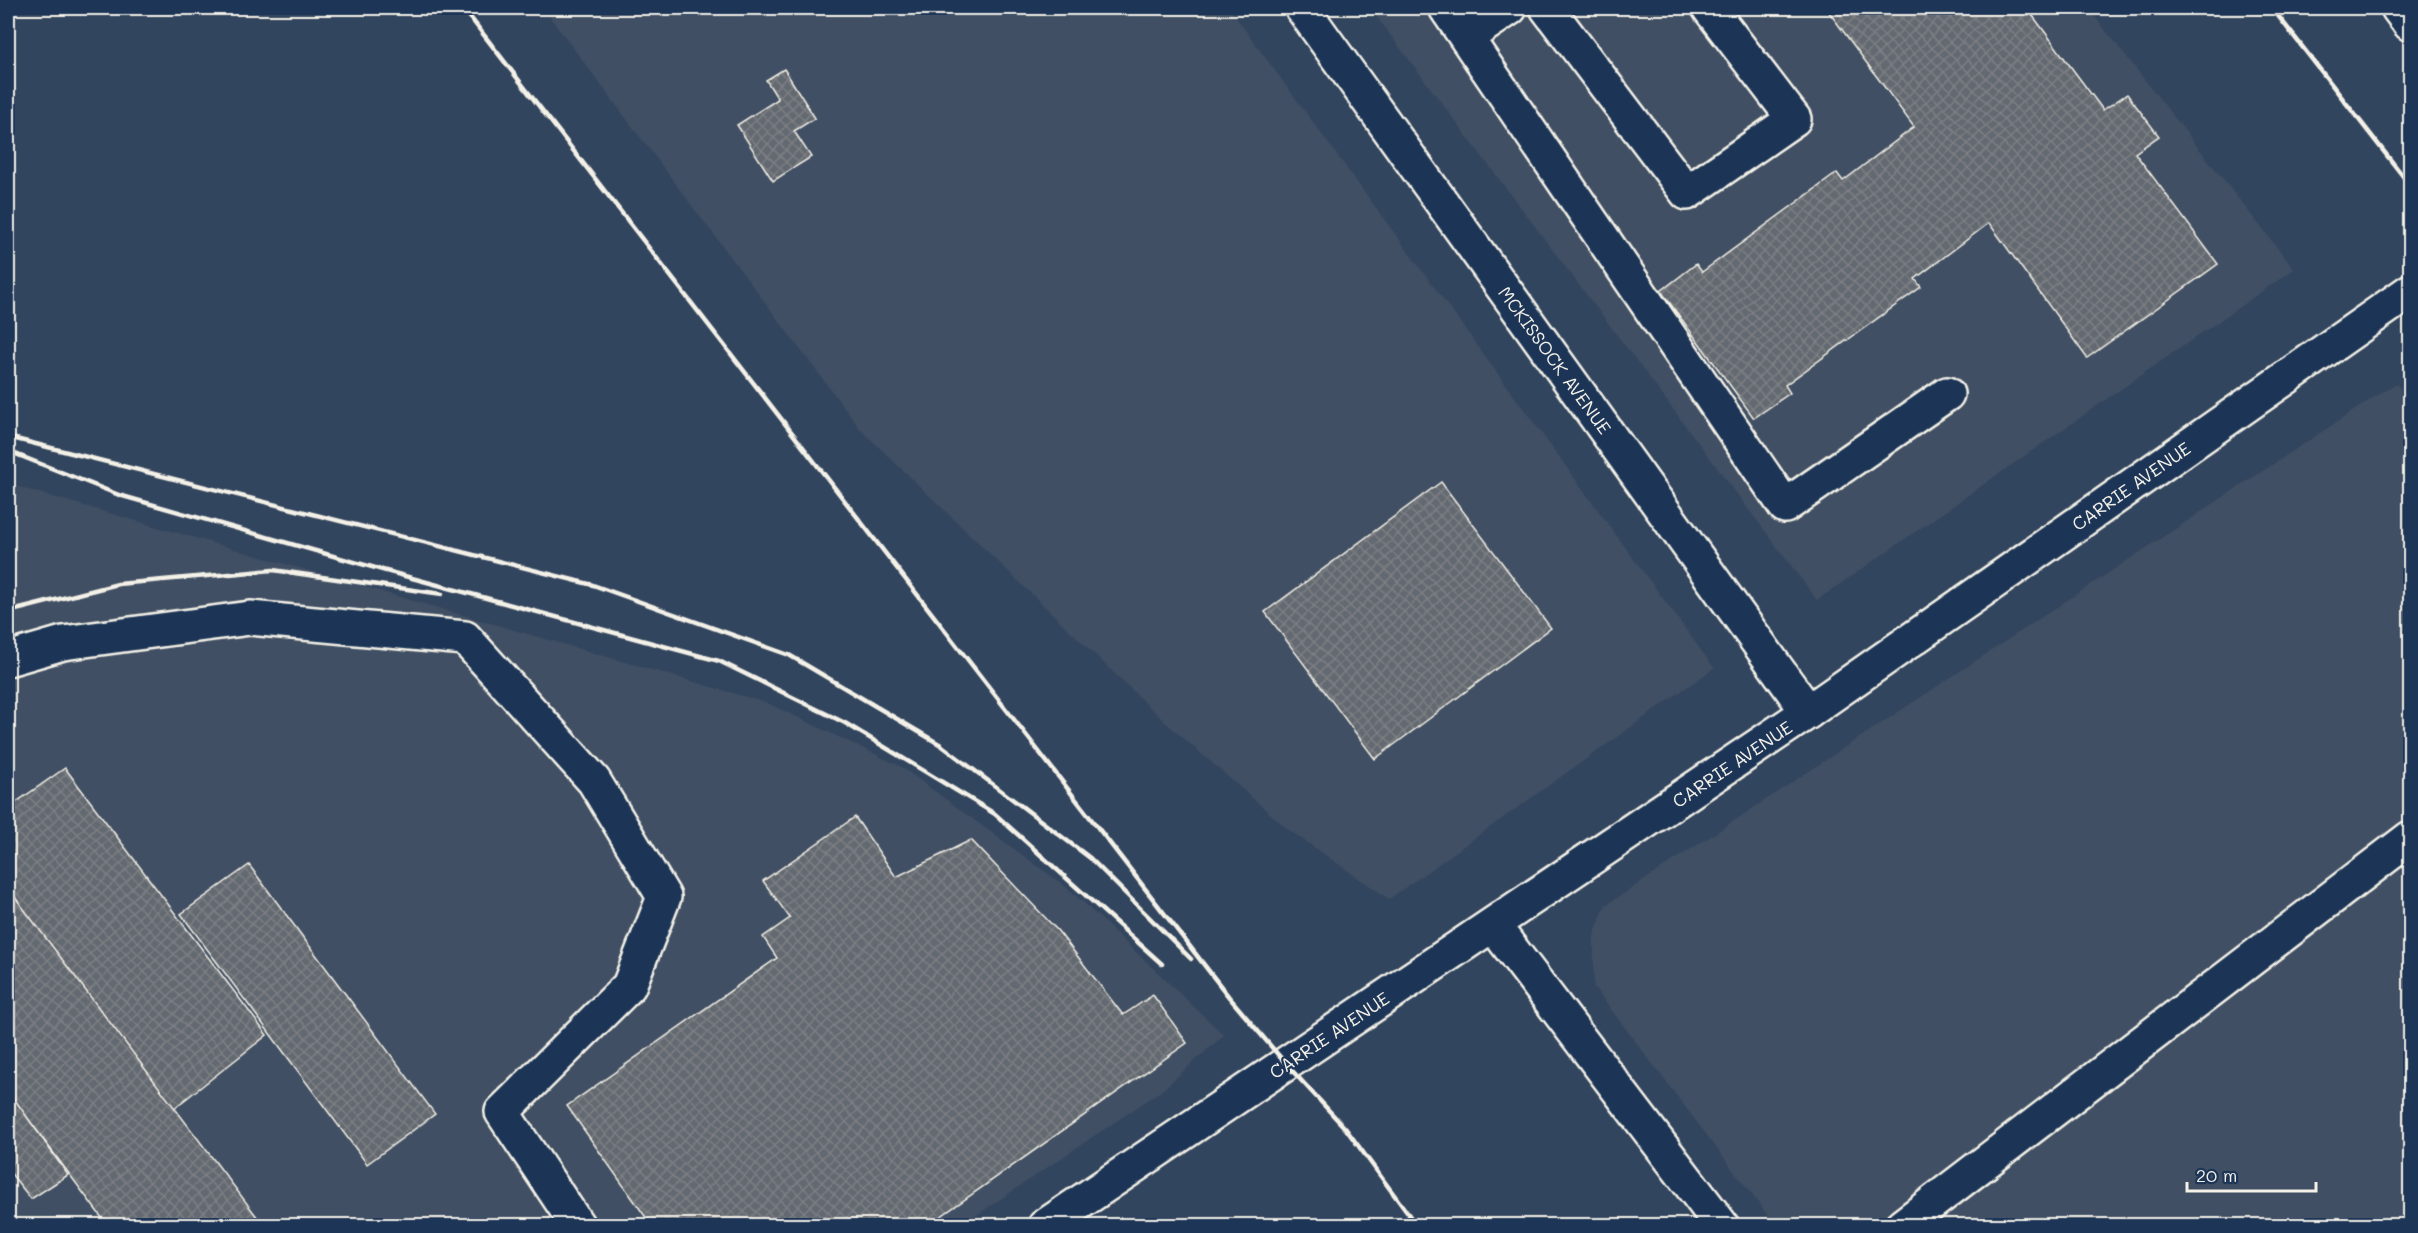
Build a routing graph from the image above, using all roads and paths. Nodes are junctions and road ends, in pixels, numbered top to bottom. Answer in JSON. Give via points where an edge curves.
{"nodes":[{"id":1,"x":1446,"y":8,"type":"edge"},
{"id":2,"x":1510,"y":8,"type":"edge"},
{"id":3,"x":1547,"y":8,"type":"edge"},
{"id":4,"x":1709,"y":8,"type":"edge"},
{"id":5,"x":2398,"y":8,"type":"edge"},
{"id":6,"x":1305,"y":9,"type":"edge"},
{"id":7,"x":2410,"y":24,"type":"edge"},
{"id":8,"x":1467,"y":37,"type":"junction"},
{"id":9,"x":2410,"y":291,"type":"edge"},
{"id":10,"x":1947,"y":394,"type":"dead end"},
{"id":11,"x":8,"y":659,"type":"edge"},
{"id":12,"x":1808,"y":712,"type":"junction"},
{"id":13,"x":2410,"y":838,"type":"edge"},
{"id":14,"x":1493,"y":925,"type":"junction"},
{"id":15,"x":1916,"y":1221,"type":"edge"},
{"id":16,"x":578,"y":1226,"type":"edge"},
{"id":17,"x":1046,"y":1226,"type":"edge"},
{"id":18,"x":1722,"y":1226,"type":"edge"}],
"edges":[{"from":1,"to":8,"type":"street"},
{"from":2,"to":8,"type":"street"},
{"from":3,"to":4,"type":"street","via":[[1686,193],[1794,119]]},
{"from":5,"to":7,"type":"street"},
{"from":6,"to":12,"type":"street","name":"MCKISSOCK AVENUE"},
{"from":8,"to":10,"type":"street","via":[[1785,506]]},
{"from":9,"to":12,"type":"street","name":"CARRIE AVENUE"},
{"from":11,"to":16,"type":"street","via":[[63,643],[250,618],[465,638],[594,782],[664,897],[629,986],[502,1112]]},
{"from":12,"to":14,"type":"street","name":"CARRIE AVENUE"},
{"from":13,"to":15,"type":"street"},
{"from":14,"to":17,"type":"street","name":"CARRIE AVENUE"},
{"from":14,"to":18,"type":"street"}]}
